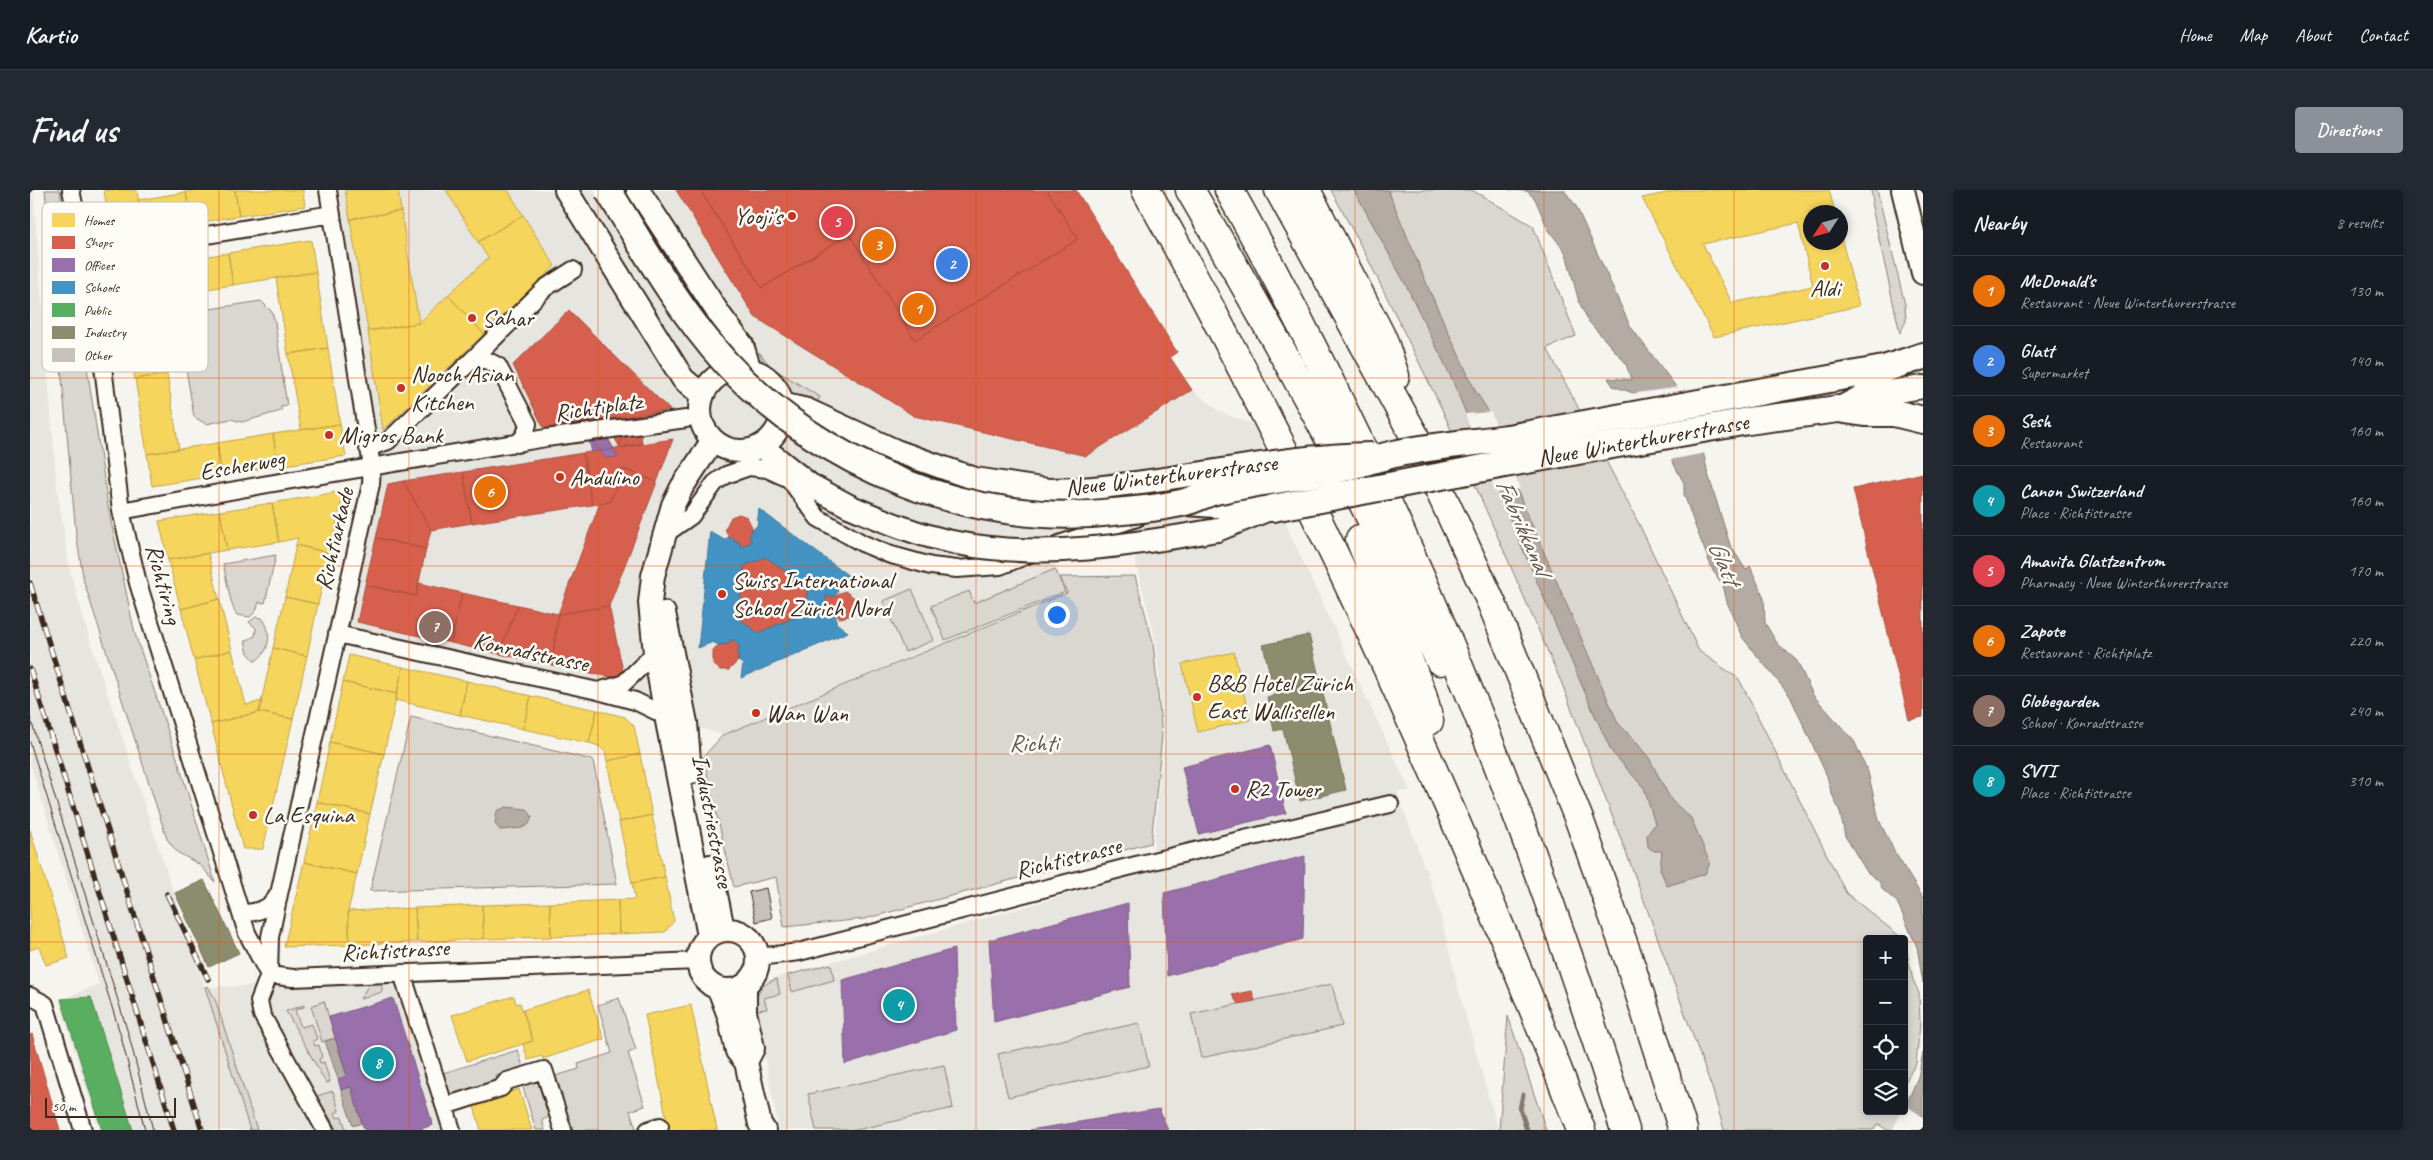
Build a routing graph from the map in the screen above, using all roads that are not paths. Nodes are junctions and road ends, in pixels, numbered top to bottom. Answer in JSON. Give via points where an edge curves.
{"nodes":[{"id":1,"x":328,"y":190,"type":"edge"},
{"id":2,"x":566,"y":190,"type":"edge"},
{"id":3,"x":608,"y":190,"type":"edge"},
{"id":4,"x":638,"y":190,"type":"edge"},
{"id":5,"x":1146,"y":190,"type":"edge"},
{"id":6,"x":1185,"y":190,"type":"edge"},
{"id":7,"x":1190,"y":190,"type":"edge"},
{"id":8,"x":1229,"y":190,"type":"edge"},
{"id":9,"x":1279,"y":190,"type":"edge"},
{"id":10,"x":1306,"y":190,"type":"edge"},
{"id":11,"x":1903,"y":190,"type":"edge"},
{"id":12,"x":332,"y":214,"type":"junction"},
{"id":13,"x":208,"y":236,"type":"edge"},
{"id":14,"x":573,"y":270,"type":"dead end"},
{"id":15,"x":1923,"y":273,"type":"edge"},
{"id":16,"x":1923,"y":356,"type":"edge"},
{"id":17,"x":472,"y":360,"type":"junction"},
{"id":18,"x":750,"y":370,"type":"junction"},
{"id":19,"x":104,"y":372,"type":"edge"},
{"id":20,"x":1923,"y":387,"type":"edge"},
{"id":21,"x":702,"y":395,"type":"junction"},
{"id":22,"x":781,"y":404,"type":"junction"},
{"id":23,"x":1838,"y":409,"type":"junction"},
{"id":24,"x":686,"y":419,"type":"dead end"},
{"id":25,"x":1923,"y":420,"type":"edge"},
{"id":26,"x":713,"y":440,"type":"junction"},
{"id":27,"x":517,"y":444,"type":"junction"},
{"id":28,"x":1404,"y":444,"type":"junction"},
{"id":29,"x":761,"y":446,"type":"junction"},
{"id":30,"x":368,"y":448,"type":"junction"},
{"id":31,"x":372,"y":467,"type":"junction"},
{"id":32,"x":810,"y":485,"type":"junction"},
{"id":33,"x":1207,"y":485,"type":"dead end"},
{"id":34,"x":1186,"y":502,"type":"junction"},
{"id":35,"x":1273,"y":508,"type":"junction"},
{"id":36,"x":121,"y":511,"type":"junction"},
{"id":37,"x":841,"y":530,"type":"junction"},
{"id":38,"x":664,"y":535,"type":"junction"},
{"id":39,"x":658,"y":559,"type":"junction"},
{"id":40,"x":337,"y":634,"type":"junction"},
{"id":41,"x":655,"y":652,"type":"junction"},
{"id":42,"x":598,"y":691,"type":"junction"},
{"id":43,"x":676,"y":720,"type":"junction"},
{"id":44,"x":1390,"y":804,"type":"dead end"},
{"id":45,"x":1522,"y":823,"type":"junction"},
{"id":46,"x":1457,"y":824,"type":"junction"},
{"id":47,"x":279,"y":894,"type":"junction"},
{"id":48,"x":241,"y":913,"type":"junction"},
{"id":49,"x":716,"y":933,"type":"junction"},
{"id":50,"x":759,"y":957,"type":"junction"},
{"id":51,"x":697,"y":961,"type":"junction"},
{"id":52,"x":402,"y":973,"type":"junction"},
{"id":53,"x":269,"y":975,"type":"junction"},
{"id":54,"x":745,"y":986,"type":"junction"},
{"id":55,"x":719,"y":989,"type":"junction"},
{"id":56,"x":30,"y":996,"type":"edge"},
{"id":57,"x":746,"y":1062,"type":"junction"},
{"id":58,"x":445,"y":1106,"type":"junction"},
{"id":59,"x":761,"y":1128,"type":"edge"},
{"id":60,"x":83,"y":1130,"type":"edge"},
{"id":61,"x":324,"y":1130,"type":"edge"},
{"id":62,"x":452,"y":1130,"type":"edge"},
{"id":63,"x":563,"y":1130,"type":"edge"},
{"id":64,"x":1581,"y":1130,"type":"edge"},
{"id":65,"x":1625,"y":1130,"type":"edge"},
{"id":66,"x":1683,"y":1130,"type":"edge"}],
"edges":[{"from":1,"to":12,"type":"street","name":"Richtiarkade"},
{"from":2,"to":21,"type":"main road","via":[[683,379]]},
{"from":3,"to":34,"type":"main road","name":"Neue Winterthurerstrasse","bridge":true,"via":[[678,303],[726,364],[778,411],[814,438],[849,458],[920,490],[974,504],[1016,510],[1062,514],[1110,513]]},
{"from":4,"to":18,"type":"main road","via":[[742,345]]},
{"from":5,"to":46,"type":"highway","via":[[1242,367],[1324,529]]},
{"from":6,"to":46,"type":"highway","via":[[1373,568],[1422,694]]},
{"from":7,"to":45,"type":"highway","via":[[1314,410],[1425,630],[1470,730]]},
{"from":8,"to":45,"type":"highway","via":[[1310,341],[1382,488],[1450,639]]},
{"from":9,"to":28,"type":"highway"},
{"from":10,"to":28,"type":"highway","via":[[1383,340]]},
{"from":11,"to":15,"type":"main road"},
{"from":12,"to":13,"type":"street"},
{"from":12,"to":30,"type":"street","name":"Richtiarkade"},
{"from":14,"to":17,"type":"street","via":[[546,288]]},
{"from":16,"to":28,"type":"main road","name":"Neue Winterthurerstrasse","bridge":true,"via":[[1884,370],[1508,438]]},
{"from":17,"to":27,"type":"street","name":"Richtiplatz","via":[[486,360],[498,366],[528,424],[525,435]]},
{"from":17,"to":30,"type":"street","via":[[388,441]]},
{"from":18,"to":21,"type":"main road","via":[[739,369],[717,377]]},
{"from":18,"to":22,"type":"main road","via":[[769,380]]},
{"from":19,"to":36,"type":"street","name":"Richtiring"},
{"from":20,"to":23,"type":"main road","name":"Neue Winterthurerstrasse","via":[[1863,396]]},
{"from":21,"to":26,"type":"main road","via":[[701,420]]},
{"from":22,"to":28,"type":"main road","name":"Neue Winterthurerstrasse","bridge":true,"via":[[807,410],[926,463],[976,479],[1048,490],[1112,487]]},
{"from":22,"to":29,"type":"main road","via":[[778,428]]},
{"from":23,"to":25,"type":"main road","name":"Neue Winterthurerstrasse","via":[[1894,413]]},
{"from":23,"to":35,"type":"main road","name":"Neue Winterthurerstrasse","bridge":true,"via":[[1748,421]]},
{"from":24,"to":27,"type":"street","name":"Richtiplatz"},
{"from":26,"to":29,"type":"main road","via":[[736,451]]},
{"from":26,"to":38,"type":"main road","name":"Industriestrasse","via":[[682,487]]},
{"from":27,"to":31,"type":"street","name":"Richtiplatz"},
{"from":28,"to":34,"type":"main road","name":"Neue Winterthurerstrasse","bridge":true,"via":[[1344,468],[1217,490]]},
{"from":28,"to":66,"type":"highway","via":[[1492,604],[1564,777],[1628,957]]},
{"from":29,"to":32,"type":"main road","name":"Neue Winterthurerstrasse"},
{"from":30,"to":31,"type":"street","name":"Richtiarkade"},
{"from":31,"to":36,"type":"street","name":"Escherweg"},
{"from":31,"to":40,"type":"street","name":"Richtiarkade","via":[[371,484]]},
{"from":32,"to":35,"type":"main road","name":"Neue Winterthurerstrasse","bridge":true,"via":[[894,525],[957,543],[1042,551],[1106,547],[1217,530]]},
{"from":32,"to":37,"type":"street"},
{"from":33,"to":37,"type":"street","via":[[1143,516],[1000,566],[981,569],[957,570],[910,560],[862,543]]},
{"from":34,"to":35,"type":"main road","name":"Neue Winterthurerstrasse"},
{"from":36,"to":48,"type":"street","name":"Richtiring","via":[[138,583]]},
{"from":37,"to":38,"type":"street","via":[[818,518],[789,479],[767,469],[748,467],[714,483],[691,516]]},
{"from":38,"to":39,"type":"main road","name":"Industriestrasse"},
{"from":39,"to":41,"type":"main road","name":"Industriestrasse","via":[[652,576],[650,604]]},
{"from":39,"to":43,"type":"main road","name":"Industriestrasse"},
{"from":40,"to":42,"type":"street","name":"Konradstrasse"},
{"from":40,"to":47,"type":"street","name":"Richtiarkade"},
{"from":41,"to":42,"type":"street","name":"Konradstrasse","via":[[623,684]]},
{"from":41,"to":43,"type":"main road","name":"Industriestrasse"},
{"from":42,"to":43,"type":"street","name":"Konradstrasse","via":[[635,701]]},
{"from":43,"to":49,"type":"main road","name":"Industriestrasse","via":[[691,782]]},
{"from":44,"to":50,"type":"street","name":"Richtistrasse","via":[[1128,867],[800,952]]},
{"from":45,"to":65,"type":"highway"},
{"from":46,"to":64,"type":"highway"},
{"from":47,"to":48,"type":"street","via":[[263,909]]},
{"from":47,"to":53,"type":"street","name":"Richtiarkade","via":[[270,937]]},
{"from":48,"to":53,"type":"street","name":"Richtiring","via":[[258,957]]},
{"from":49,"to":50,"type":"main road","via":[[742,933],[751,939]]},
{"from":49,"to":51,"type":"main road","via":[[702,943]]},
{"from":50,"to":54,"type":"main road","via":[[756,973]]},
{"from":51,"to":52,"type":"street","name":"Richtistrasse"},
{"from":51,"to":55,"type":"main road","via":[[704,978]]},
{"from":52,"to":53,"type":"street","name":"Richtistrasse","via":[[293,978]]},
{"from":52,"to":58,"type":"street"},
{"from":53,"to":61,"type":"street","via":[[259,1000],[262,1015]]},
{"from":54,"to":55,"type":"main road"},
{"from":54,"to":57,"type":"main road","via":[[745,1012],[753,1048]]},
{"from":55,"to":57,"type":"main road","via":[[737,1051]]},
{"from":56,"to":60,"type":"street","via":[[45,1004]]},
{"from":57,"to":59,"type":"main road"},
{"from":58,"to":62,"type":"street"},
{"from":58,"to":63,"type":"street","via":[[544,1070]]}]}
